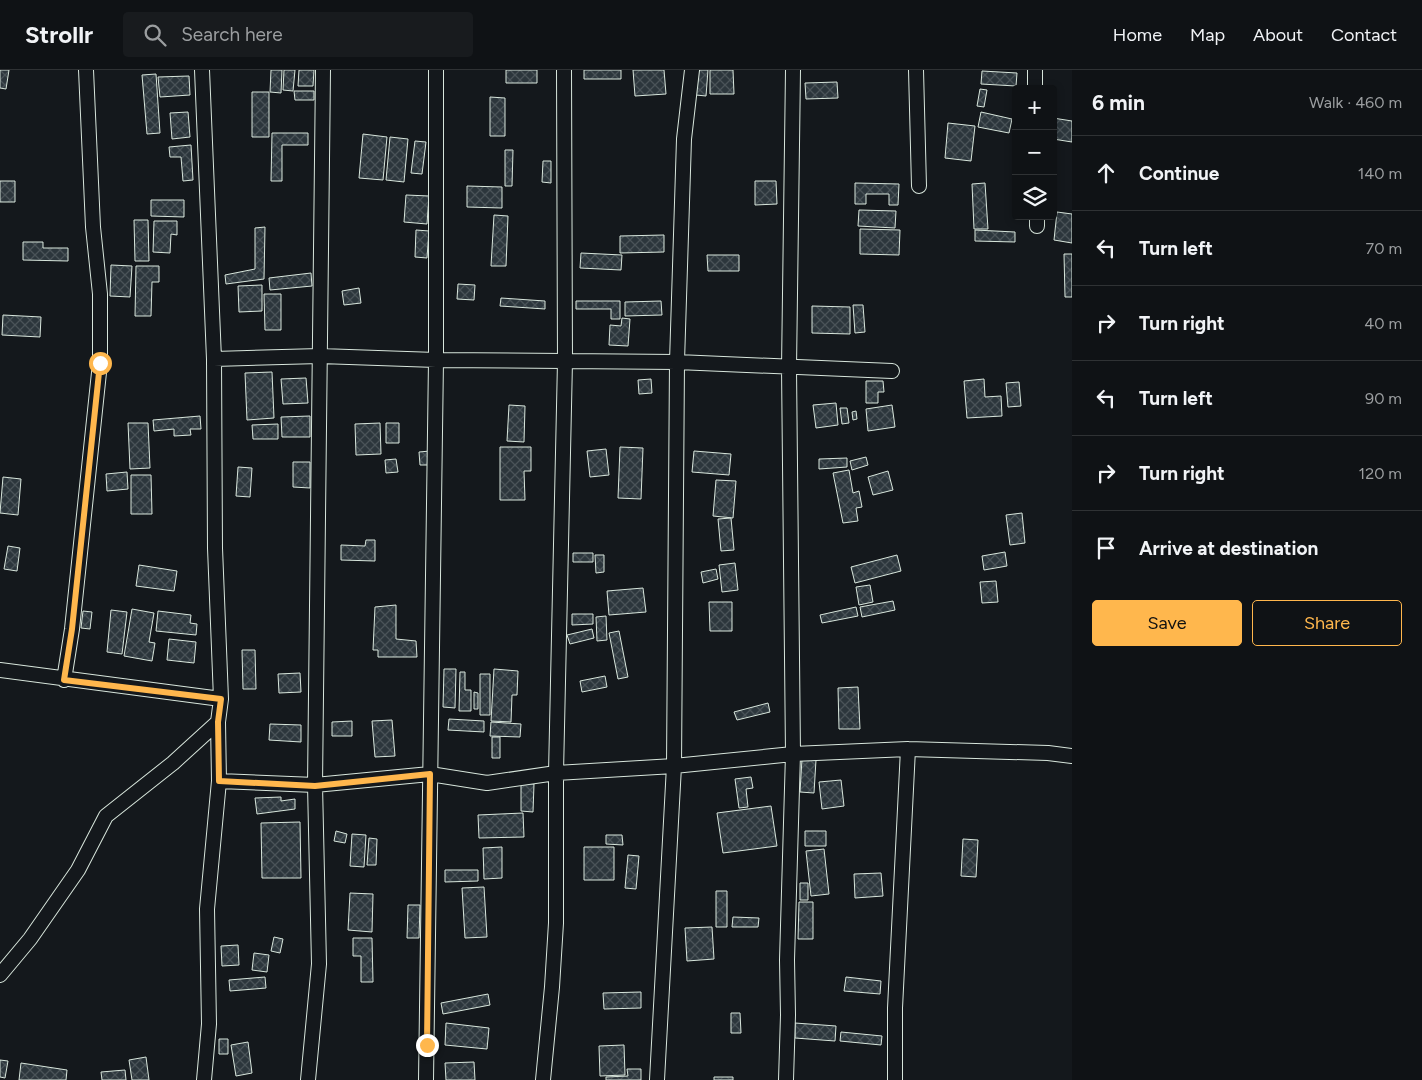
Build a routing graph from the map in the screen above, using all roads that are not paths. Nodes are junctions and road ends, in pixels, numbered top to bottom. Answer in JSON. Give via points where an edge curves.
{"nodes":[{"id":1,"x":86,"y":70,"type":"edge"},
{"id":2,"x":202,"y":70,"type":"edge"},
{"id":3,"x":323,"y":70,"type":"edge"},
{"id":4,"x":436,"y":70,"type":"edge"},
{"id":5,"x":564,"y":70,"type":"edge"},
{"id":6,"x":692,"y":70,"type":"edge"},
{"id":7,"x":793,"y":70,"type":"edge"},
{"id":8,"x":916,"y":70,"type":"edge"},
{"id":9,"x":1035,"y":70,"type":"edge"},
{"id":10,"x":1035,"y":85,"type":"edge"},
{"id":11,"x":919,"y":186,"type":"dead end"},
{"id":12,"x":320,"y":356,"type":"junction"},
{"id":13,"x":214,"y":359,"type":"junction"},
{"id":14,"x":436,"y":360,"type":"junction"},
{"id":15,"x":565,"y":362,"type":"junction"},
{"id":16,"x":677,"y":362,"type":"junction"},
{"id":17,"x":789,"y":368,"type":"junction"},
{"id":18,"x":892,"y":371,"type":"dead end"},
{"id":19,"x":0,"y":670,"type":"edge"},
{"id":20,"x":64,"y":680,"type":"junction"},
{"id":21,"x":221,"y":699,"type":"junction"},
{"id":22,"x":218,"y":722,"type":"junction"},
{"id":23,"x":908,"y":749,"type":"junction"},
{"id":24,"x":792,"y":754,"type":"junction"},
{"id":25,"x":1072,"y":756,"type":"edge"},
{"id":26,"x":674,"y":766,"type":"junction"},
{"id":27,"x":556,"y":773,"type":"junction"},
{"id":28,"x":430,"y":774,"type":"junction"},
{"id":29,"x":219,"y":781,"type":"junction"},
{"id":30,"x":315,"y":786,"type":"junction"},
{"id":31,"x":0,"y":975,"type":"edge"},
{"id":32,"x":204,"y":1080,"type":"edge"},
{"id":33,"x":308,"y":1080,"type":"edge"},
{"id":34,"x":426,"y":1080,"type":"edge"},
{"id":35,"x":543,"y":1080,"type":"edge"},
{"id":36,"x":657,"y":1080,"type":"edge"},
{"id":37,"x":786,"y":1080,"type":"edge"},
{"id":38,"x":894,"y":1080,"type":"edge"}],
"edges":[{"from":1,"to":20,"type":"street","via":[[91,192],[100,294],[100,363]]},
{"from":2,"to":13,"type":"street"},
{"from":3,"to":12,"type":"street"},
{"from":4,"to":14,"type":"street"},
{"from":5,"to":15,"type":"street"},
{"from":6,"to":16,"type":"street","via":[[684,139]]},
{"from":7,"to":17,"type":"street"},
{"from":8,"to":11,"type":"street"},
{"from":9,"to":10,"type":"street"},
{"from":12,"to":13,"type":"street"},
{"from":12,"to":14,"type":"street"},
{"from":12,"to":30,"type":"street"},
{"from":13,"to":21,"type":"street","via":[[215,548]]},
{"from":14,"to":15,"type":"street"},
{"from":14,"to":28,"type":"street"},
{"from":15,"to":16,"type":"street"},
{"from":15,"to":27,"type":"street"},
{"from":16,"to":17,"type":"street"},
{"from":16,"to":26,"type":"street"},
{"from":17,"to":18,"type":"street"},
{"from":17,"to":24,"type":"street"},
{"from":19,"to":20,"type":"street"},
{"from":20,"to":21,"type":"street"},
{"from":21,"to":22,"type":"street"},
{"from":22,"to":29,"type":"street"},
{"from":22,"to":31,"type":"street","via":[[106,816],[78,870],[30,939]]},
{"from":23,"to":24,"type":"street"},
{"from":23,"to":25,"type":"street"},
{"from":23,"to":38,"type":"street"},
{"from":24,"to":26,"type":"street"},
{"from":24,"to":37,"type":"street"},
{"from":26,"to":27,"type":"street"},
{"from":26,"to":36,"type":"street"},
{"from":27,"to":28,"type":"street","via":[[487,783]]},
{"from":27,"to":35,"type":"street","via":[[556,923]]},
{"from":28,"to":30,"type":"street"},
{"from":28,"to":34,"type":"street"},
{"from":29,"to":30,"type":"street"},
{"from":29,"to":32,"type":"street","via":[[207,909],[208,1024]]},
{"from":30,"to":33,"type":"street","via":[[319,964]]}]}
